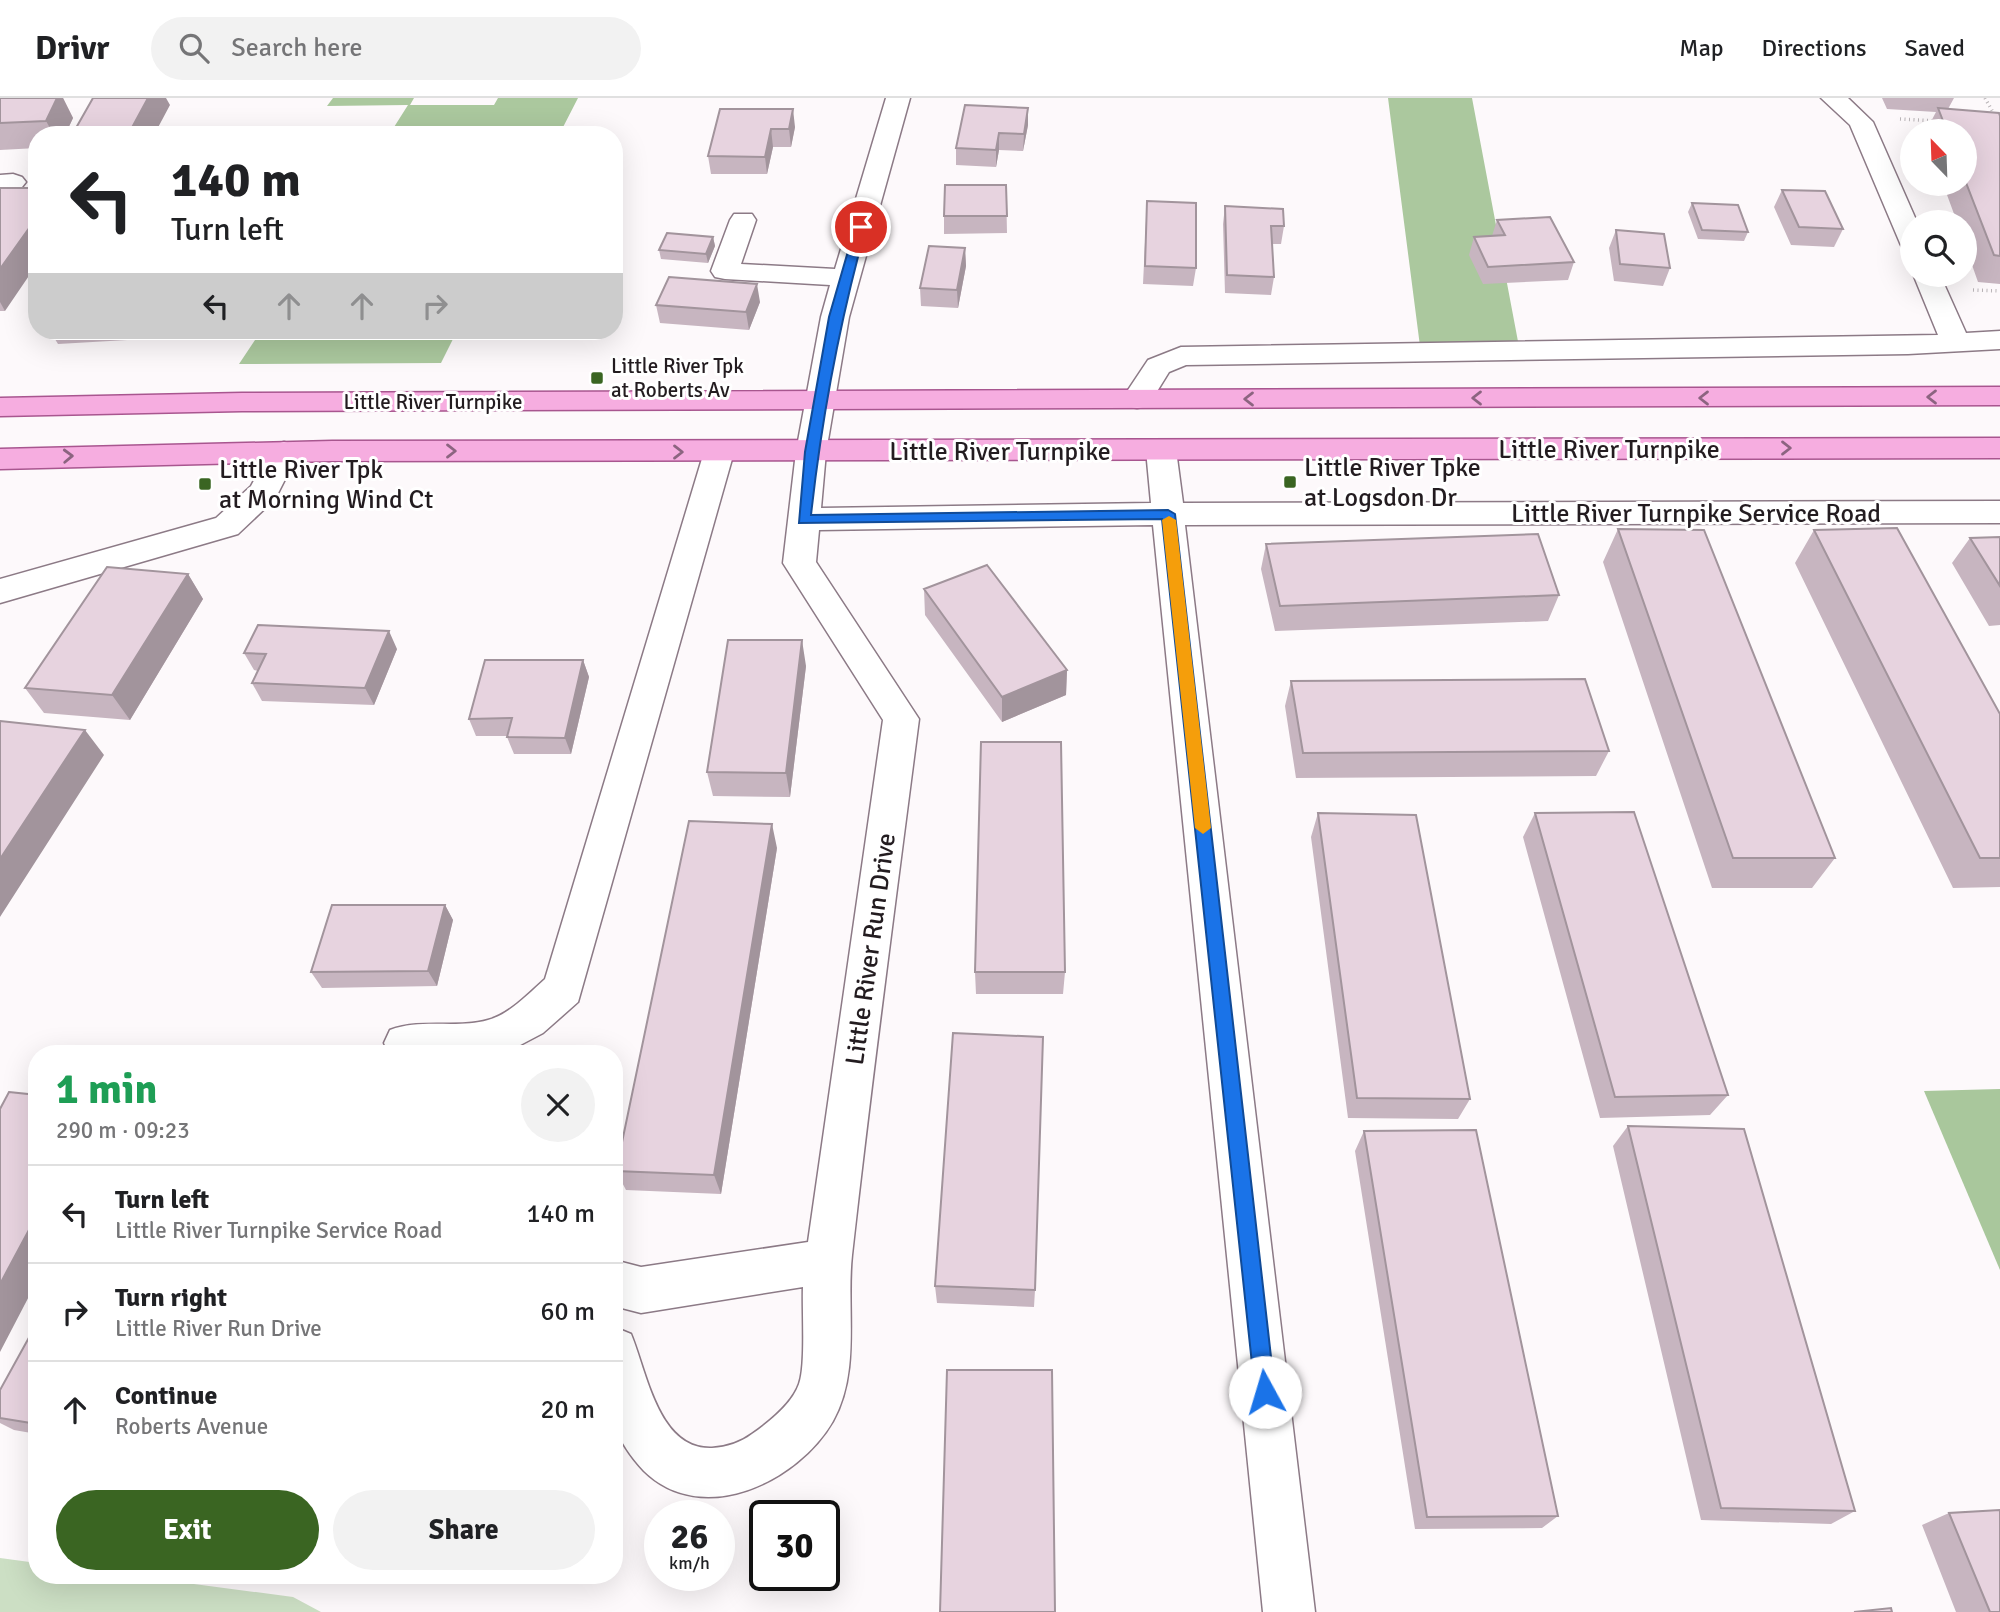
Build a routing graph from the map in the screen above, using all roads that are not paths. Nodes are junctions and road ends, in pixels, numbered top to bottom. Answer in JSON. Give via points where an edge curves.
{"nodes":[{"id":1,"x":898,"y":98,"type":"edge"},
{"id":2,"x":1833,"y":98,"type":"edge"},
{"id":3,"x":1900,"y":213,"type":"edge"},
{"id":4,"x":743,"y":220,"type":"dead end"},
{"id":5,"x":846,"y":278,"type":"junction"},
{"id":6,"x":1931,"y":287,"type":"edge"},
{"id":7,"x":2000,"y":340,"type":"edge"},
{"id":8,"x":1956,"y":344,"type":"junction"},
{"id":9,"x":2000,"y":396,"type":"edge"},
{"id":10,"x":1137,"y":399,"type":"junction"},
{"id":11,"x":820,"y":400,"type":"junction"},
{"id":12,"x":0,"y":407,"type":"edge"},
{"id":13,"x":2000,"y":448,"type":"edge"},
{"id":14,"x":1161,"y":450,"type":"junction"},
{"id":15,"x":284,"y":452,"type":"junction"},
{"id":16,"x":719,"y":452,"type":"junction"},
{"id":17,"x":811,"y":452,"type":"junction"},
{"id":18,"x":0,"y":459,"type":"edge"},
{"id":19,"x":2000,"y":512,"type":"edge"},
{"id":20,"x":1168,"y":514,"type":"junction"},
{"id":21,"x":804,"y":519,"type":"junction"},
{"id":22,"x":0,"y":591,"type":"edge"},
{"id":23,"x":405,"y":1044,"type":"dead end"},
{"id":24,"x":828,"y":1261,"type":"junction"},
{"id":25,"x":623,"y":1285,"type":"edge"},
{"id":26,"x":623,"y":1377,"type":"edge"},
{"id":27,"x":1289,"y":1612,"type":"edge"}],
"edges":[{"from":1,"to":5,"type":"street","name":"Little River Run Drive"},
{"from":2,"to":3,"type":"street","via":[[1861,122]]},
{"from":4,"to":5,"type":"street","via":[[725,271]]},
{"from":5,"to":11,"type":"street","name":"Little River Run Drive"},
{"from":6,"to":8,"type":"street"},
{"from":7,"to":8,"type":"street"},
{"from":8,"to":10,"type":"street","via":[[1181,356],[1158,366]]},
{"from":9,"to":10,"type":"main road","name":"Little River Turnpike","one_way":true},
{"from":10,"to":11,"type":"main road","name":"Little River Turnpike"},
{"from":11,"to":12,"type":"main road","name":"Little River Turnpike"},
{"from":11,"to":17,"type":"street","name":"Little River Run Drive"},
{"from":14,"to":13,"type":"main road","name":"Little River Turnpike","one_way":true},
{"from":14,"to":17,"type":"main road","name":"Little River Turnpike"},
{"from":14,"to":20,"type":"street"},
{"from":15,"to":16,"type":"main road","name":"Little River Turnpike","one_way":true},
{"from":18,"to":15,"type":"main road","name":"Little River Turnpike","one_way":true},
{"from":15,"to":22,"type":"street","via":[[264,492],[227,526]]},
{"from":16,"to":17,"type":"main road","name":"Little River Turnpike"},
{"from":16,"to":23,"type":"street","via":[[563,989],[528,1020],[492,1039]]},
{"from":17,"to":21,"type":"street","name":"Little River Run Drive"},
{"from":19,"to":20,"type":"street","name":"Little River Turnpike Service Road"},
{"from":20,"to":21,"type":"street","name":"Little River Turnpike Service Road"},
{"from":20,"to":27,"type":"street"},
{"from":21,"to":24,"type":"street","name":"Little River Run Drive","via":[[799,563],[901,719]]},
{"from":24,"to":25,"type":"street","via":[[641,1290]]},
{"from":24,"to":26,"type":"street","name":"Little River Run Drive","via":[[824,1383],[810,1415],[772,1453],[706,1476],[681,1467],[658,1450],[640,1426]]}]}
